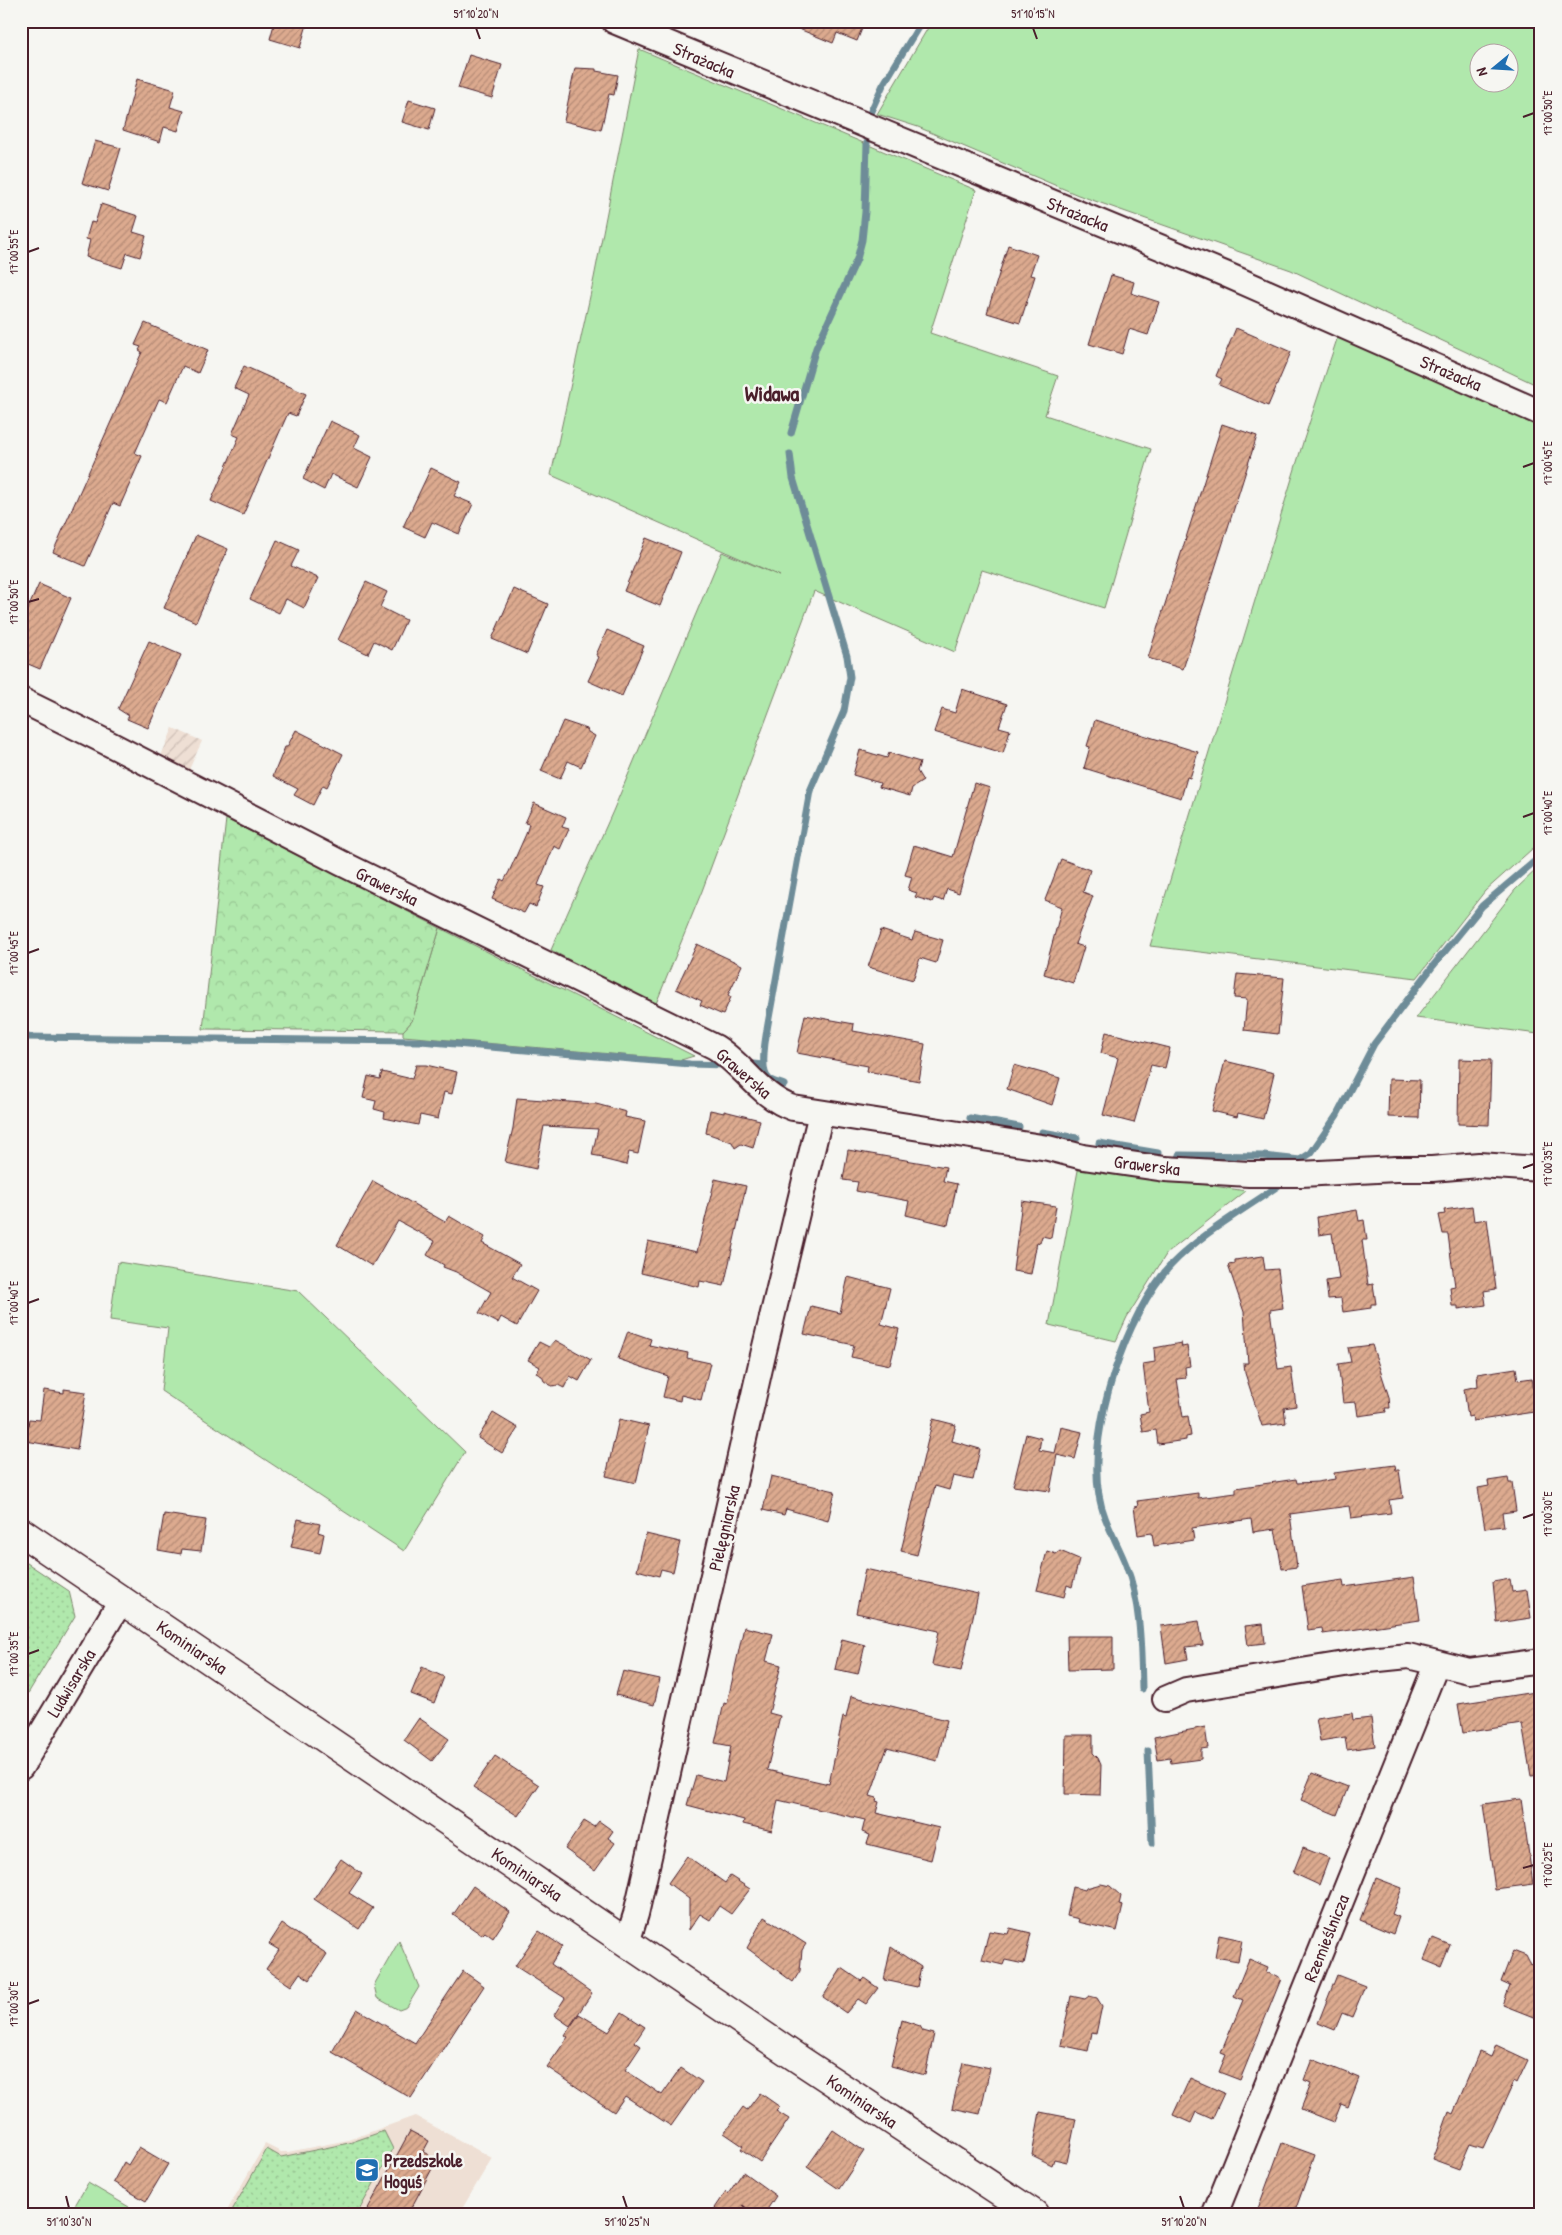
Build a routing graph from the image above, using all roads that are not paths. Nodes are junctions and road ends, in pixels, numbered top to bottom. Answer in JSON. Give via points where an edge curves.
{"nodes":[{"id":1,"x":614,"y":21,"type":"edge"},
{"id":2,"x":1541,"y":413,"type":"edge"},
{"id":3,"x":21,"y":700,"type":"edge"},
{"id":4,"x":820,"y":1113,"type":"junction"},
{"id":5,"x":1541,"y":1169,"type":"edge"},
{"id":6,"x":21,"y":1532,"type":"edge"},
{"id":7,"x":122,"y":1599,"type":"junction"},
{"id":8,"x":1541,"y":1661,"type":"edge"},
{"id":9,"x":1437,"y":1663,"type":"junction"},
{"id":10,"x":1165,"y":1699,"type":"dead end"},
{"id":11,"x":21,"y":1767,"type":"edge"},
{"id":12,"x":627,"y":1943,"type":"junction"},
{"id":13,"x":1034,"y":2214,"type":"edge"},
{"id":14,"x":1216,"y":2214,"type":"edge"}],
"edges":[{"from":1,"to":2,"type":"street","name":"Strażacka","via":[[1224,274]]},
{"from":3,"to":4,"type":"street","name":"Grawerska","via":[[340,864],[715,1047],[730,1056],[774,1100],[793,1108]]},
{"from":4,"to":5,"type":"street","name":"Grawerska","via":[[1165,1169],[1249,1174],[1432,1170],[1479,1165]]},
{"from":4,"to":12,"type":"street","name":"Pielęgniarska"},
{"from":6,"to":7,"type":"street","name":"Kominiarska"},
{"from":7,"to":11,"type":"street","name":"Ludwisarska"},
{"from":7,"to":12,"type":"street","name":"Kominiarska"},
{"from":8,"to":9,"type":"street","via":[[1469,1671]]},
{"from":9,"to":10,"type":"street","via":[[1408,1656],[1369,1660],[1186,1690]]},
{"from":9,"to":14,"type":"street","name":"Rzemieślnicza"},
{"from":12,"to":13,"type":"street","name":"Kominiarska"}]}
